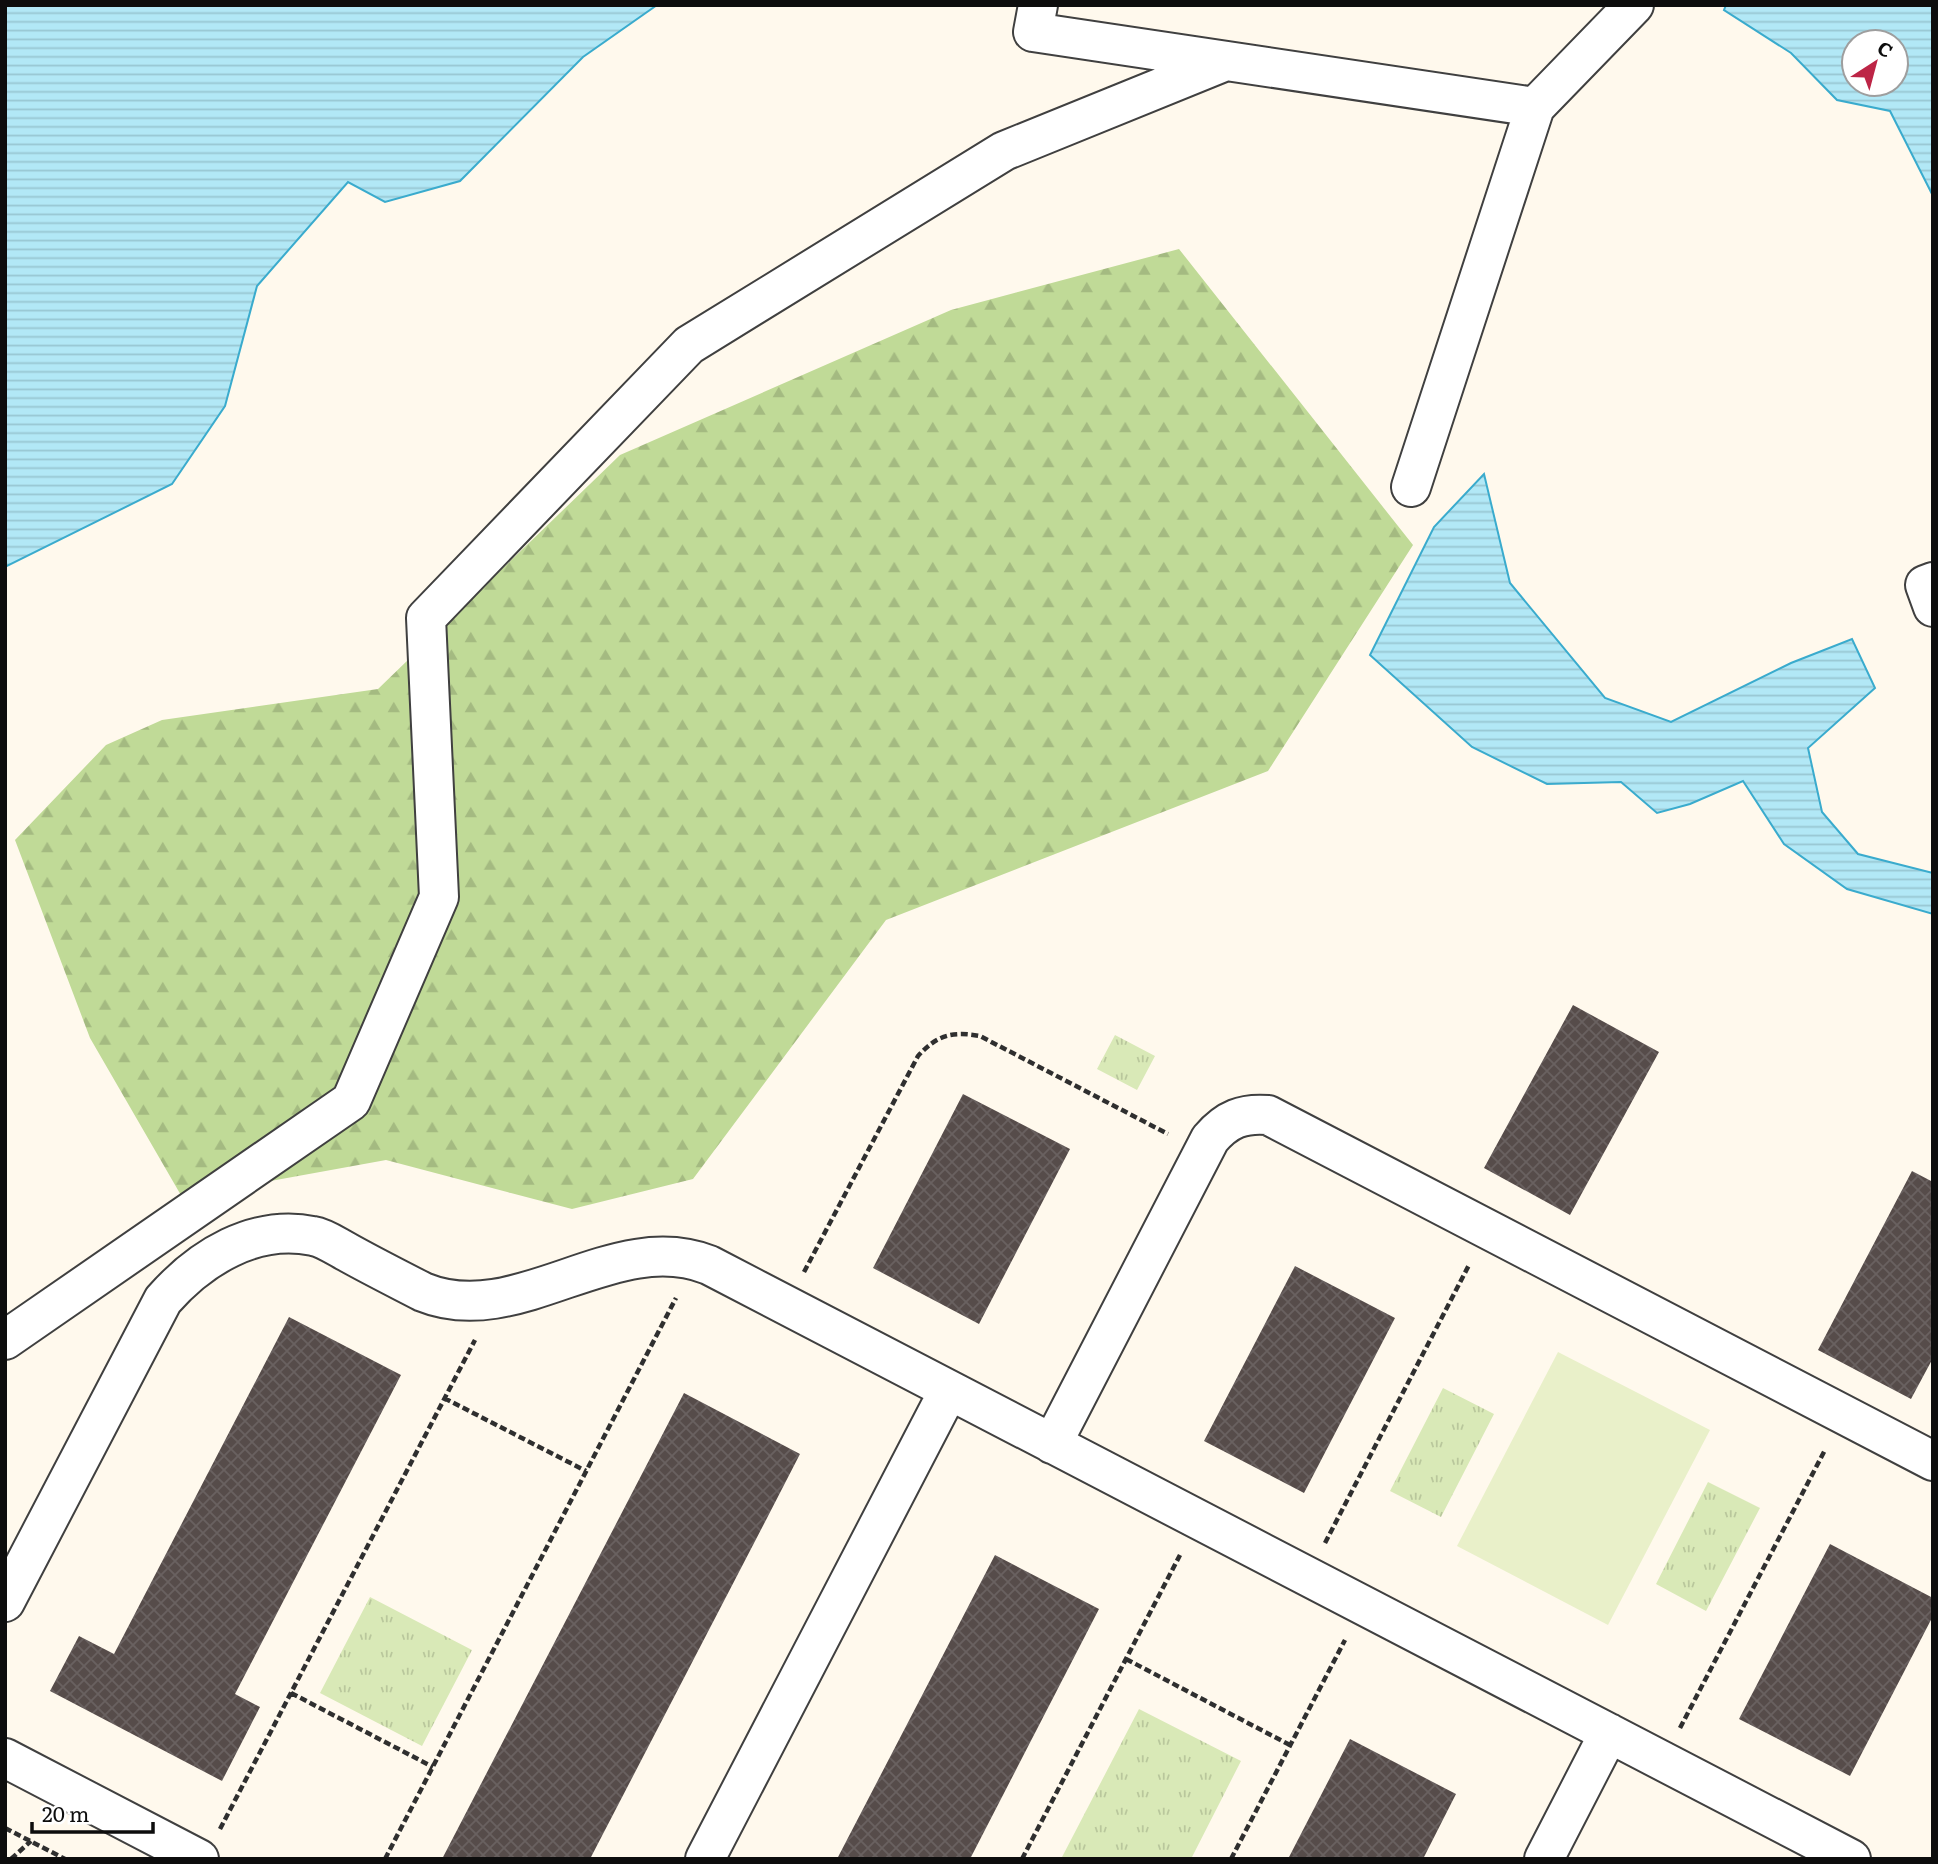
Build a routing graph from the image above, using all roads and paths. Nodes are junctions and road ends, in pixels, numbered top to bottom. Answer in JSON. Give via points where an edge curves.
{"nodes":[{"id":1,"x":1038,"y":5,"type":"edge"},
{"id":2,"x":1634,"y":5,"type":"edge"},
{"id":3,"x":1226,"y":61,"type":"junction"},
{"id":4,"x":1535,"y":107,"type":"junction"},
{"id":5,"x":1411,"y":487,"type":"dead end"},
{"id":6,"x":1933,"y":582,"type":"edge"},
{"id":7,"x":1933,"y":607,"type":"edge"},
{"id":8,"x":1203,"y":1153,"type":"junction"},
{"id":9,"x":1487,"y":1230,"type":"junction"},
{"id":10,"x":696,"y":1260,"type":"junction"},
{"id":11,"x":496,"y":1299,"type":"junction"},
{"id":12,"x":786,"y":1306,"type":"junction"},
{"id":13,"x":5,"y":1340,"type":"edge"},
{"id":14,"x":949,"y":1390,"type":"junction"},
{"id":15,"x":444,"y":1398,"type":"junction"},
{"id":16,"x":1843,"y":1415,"type":"junction"},
{"id":17,"x":1052,"y":1444,"type":"junction"},
{"id":18,"x":1933,"y":1461,"type":"edge"},
{"id":19,"x":586,"y":1471,"type":"junction"},
{"id":20,"x":1198,"y":1519,"type":"junction"},
{"id":21,"x":1307,"y":1576,"type":"junction"},
{"id":22,"x":5,"y":1602,"type":"edge"},
{"id":23,"x":1363,"y":1605,"type":"junction"},
{"id":24,"x":1126,"y":1659,"type":"junction"},
{"id":25,"x":291,"y":1693,"type":"junction"},
{"id":26,"x":1609,"y":1734,"type":"junction"},
{"id":27,"x":1290,"y":1745,"type":"junction"},
{"id":28,"x":5,"y":1758,"type":"edge"},
{"id":29,"x":1663,"y":1761,"type":"junction"},
{"id":30,"x":433,"y":1767,"type":"junction"},
{"id":31,"x":5,"y":1828,"type":"edge"},
{"id":32,"x":31,"y":1841,"type":"junction"},
{"id":33,"x":208,"y":1847,"type":"edge"},
{"id":34,"x":11,"y":1859,"type":"edge"},
{"id":35,"x":65,"y":1859,"type":"edge"},
{"id":36,"x":385,"y":1859,"type":"edge"},
{"id":37,"x":705,"y":1859,"type":"edge"},
{"id":38,"x":1022,"y":1859,"type":"edge"},
{"id":39,"x":1231,"y":1859,"type":"edge"},
{"id":40,"x":1544,"y":1859,"type":"edge"},
{"id":41,"x":1851,"y":1859,"type":"edge"}],
"edges":[{"from":1,"to":3,"type":"street","via":[[1033,32]]},
{"from":2,"to":4,"type":"street"},
{"from":3,"to":4,"type":"street"},
{"from":3,"to":13,"type":"street","via":[[1004,151],[689,345],[426,618],[439,897],[351,1101]]},
{"from":4,"to":5,"type":"street"},
{"from":6,"to":7,"type":"street","via":[[1925,585]]},
{"from":8,"to":9,"type":"street","via":[[1222,1125],[1236,1117],[1268,1115]]},
{"from":8,"to":12,"type":"path","via":[[980,1036],[942,1035],[918,1056]]},
{"from":8,"to":17,"type":"street"},
{"from":9,"to":16,"type":"street"},
{"from":9,"to":21,"type":"path"},
{"from":10,"to":11,"type":"street","via":[[649,1257]]},
{"from":10,"to":12,"type":"street"},
{"from":10,"to":19,"type":"path"},
{"from":11,"to":15,"type":"path"},
{"from":11,"to":22,"type":"street","via":[[467,1303],[438,1298],[316,1236],[271,1236],[213,1255],[186,1274],[163,1300]]},
{"from":12,"to":14,"type":"street"},
{"from":14,"to":17,"type":"street"},
{"from":14,"to":37,"type":"street"},
{"from":15,"to":19,"type":"path"},
{"from":15,"to":25,"type":"path"},
{"from":16,"to":18,"type":"street"},
{"from":16,"to":29,"type":"path"},
{"from":17,"to":20,"type":"street"},
{"from":19,"to":30,"type":"path"},
{"from":20,"to":21,"type":"street"},
{"from":20,"to":24,"type":"path"},
{"from":21,"to":23,"type":"street"},
{"from":23,"to":26,"type":"street"},
{"from":23,"to":27,"type":"path"},
{"from":24,"to":27,"type":"path"},
{"from":24,"to":38,"type":"path"},
{"from":25,"to":30,"type":"path"},
{"from":25,"to":33,"type":"path"},
{"from":26,"to":29,"type":"street"},
{"from":26,"to":40,"type":"street"},
{"from":27,"to":39,"type":"path"},
{"from":28,"to":33,"type":"street"},
{"from":29,"to":41,"type":"street"},
{"from":30,"to":36,"type":"path"},
{"from":31,"to":32,"type":"path"},
{"from":32,"to":34,"type":"path"},
{"from":32,"to":35,"type":"path"}]}
